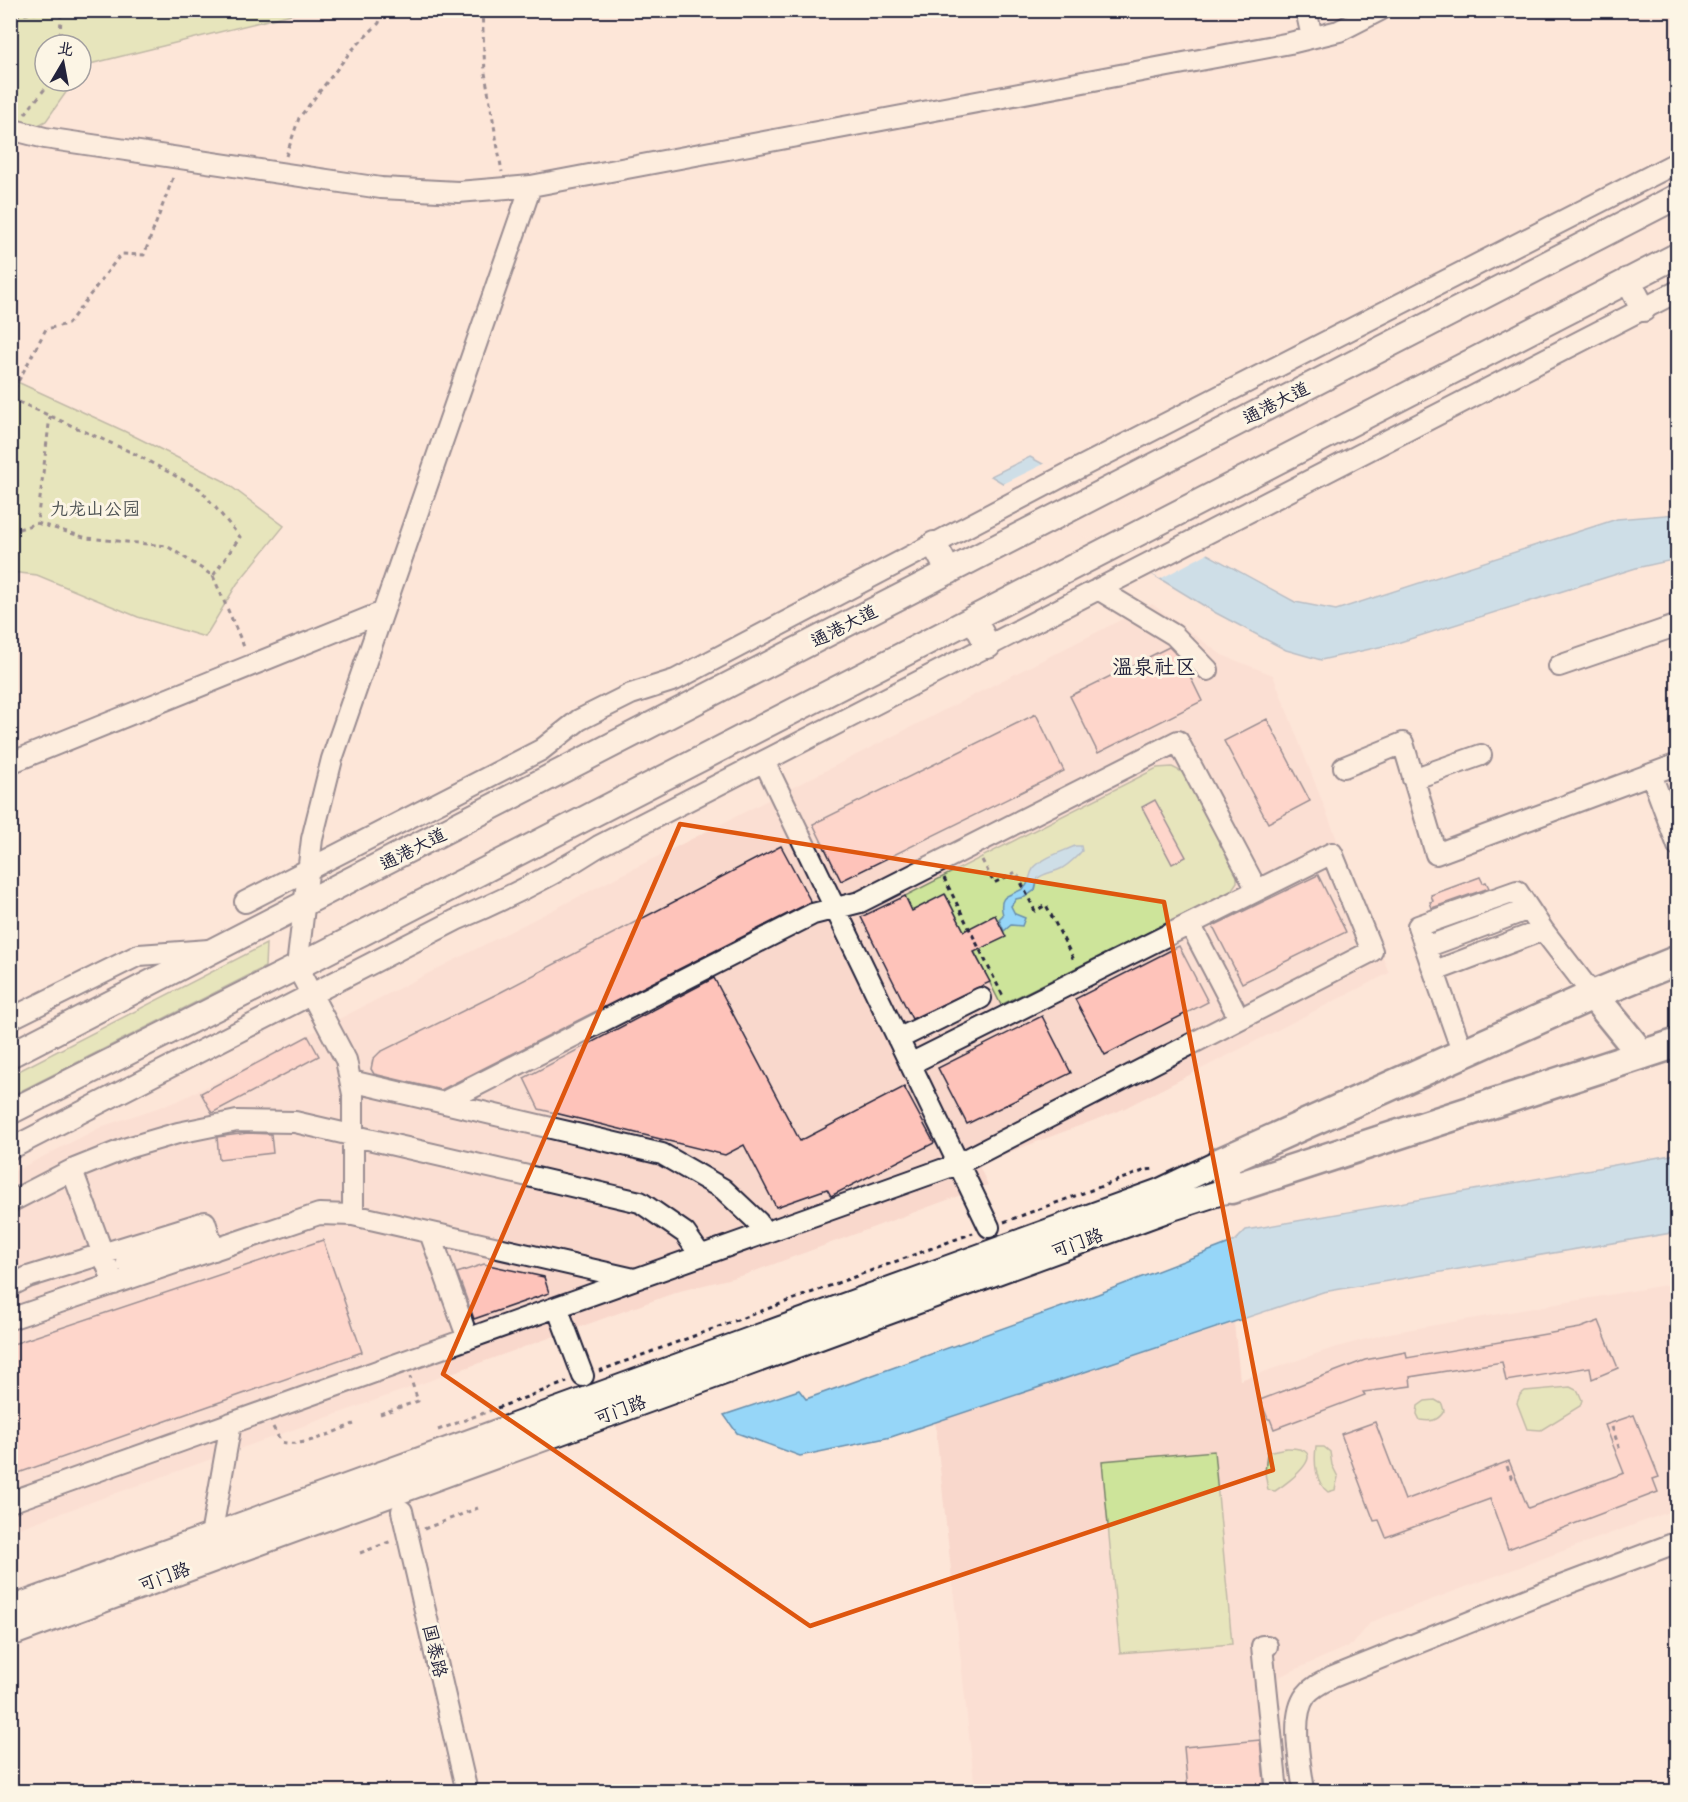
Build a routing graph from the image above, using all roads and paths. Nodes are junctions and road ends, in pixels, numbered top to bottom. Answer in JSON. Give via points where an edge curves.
{"nodes":[{"id":1,"x":61,"y":10,"type":"edge"},
{"id":2,"x":383,"y":10,"type":"edge"},
{"id":3,"x":482,"y":10,"type":"edge"},
{"id":4,"x":1306,"y":10,"type":"edge"},
{"id":5,"x":1380,"y":10,"type":"edge"},
{"id":6,"x":10,"y":22,"type":"edge"},
{"id":7,"x":60,"y":33,"type":"edge"},
{"id":8,"x":1312,"y":37,"type":"junction"},
{"id":9,"x":42,"y":93,"type":"edge"},
{"id":10,"x":25,"y":114,"type":"dead end"},
{"id":11,"x":10,"y":129,"type":"edge"},
{"id":12,"x":181,"y":157,"type":"junction"},
{"id":13,"x":1677,"y":162,"type":"edge"},
{"id":14,"x":280,"y":172,"type":"junction"},
{"id":15,"x":531,"y":186,"type":"junction"},
{"id":16,"x":504,"y":188,"type":"junction"},
{"id":17,"x":1677,"y":196,"type":"edge"},
{"id":18,"x":1677,"y":255,"type":"edge"},
{"id":19,"x":1628,"y":280,"type":"junction"},
{"id":20,"x":1677,"y":291,"type":"edge"},
{"id":21,"x":1643,"y":309,"type":"junction"},
{"id":22,"x":10,"y":398,"type":"edge"},
{"id":23,"x":50,"y":416,"type":"junction"},
{"id":24,"x":37,"y":522,"type":"junction"},
{"id":25,"x":10,"y":532,"type":"edge"},
{"id":26,"x":933,"y":544,"type":"junction"},
{"id":27,"x":949,"y":572,"type":"junction"},
{"id":28,"x":213,"y":576,"type":"junction"},
{"id":29,"x":1098,"y":590,"type":"junction"},
{"id":30,"x":383,"y":612,"type":"junction"},
{"id":31,"x":973,"y":618,"type":"junction"},
{"id":32,"x":1677,"y":625,"type":"edge"},
{"id":33,"x":988,"y":646,"type":"junction"},
{"id":34,"x":251,"y":666,"type":"junction"},
{"id":35,"x":1559,"y":666,"type":"dead end"},
{"id":36,"x":1208,"y":670,"type":"dead end"},
{"id":37,"x":1481,"y":755,"type":"dead end"},
{"id":38,"x":764,"y":761,"type":"junction"},
{"id":39,"x":10,"y":764,"type":"edge"},
{"id":40,"x":1677,"y":764,"type":"edge"},
{"id":41,"x":1344,"y":767,"type":"dead end"},
{"id":42,"x":1651,"y":774,"type":"junction"},
{"id":43,"x":1413,"y":779,"type":"junction"},
{"id":44,"x":974,"y":844,"type":"junction"},
{"id":45,"x":1677,"y":846,"type":"edge"},
{"id":46,"x":937,"y":863,"type":"junction"},
{"id":47,"x":309,"y":870,"type":"junction"},
{"id":48,"x":1257,"y":890,"type":"junction"},
{"id":49,"x":245,"y":902,"type":"dead end"},
{"id":50,"x":304,"y":905,"type":"junction"},
{"id":51,"x":835,"y":908,"type":"junction"},
{"id":52,"x":1190,"y":924,"type":"junction"},
{"id":53,"x":1543,"y":930,"type":"junction"},
{"id":54,"x":218,"y":949,"type":"junction"},
{"id":55,"x":1677,"y":960,"type":"edge"},
{"id":56,"x":297,"y":967,"type":"junction"},
{"id":57,"x":1435,"y":971,"type":"junction"},
{"id":58,"x":1083,"y":977,"type":"junction"},
{"id":59,"x":311,"y":994,"type":"junction"},
{"id":60,"x":1593,"y":995,"type":"junction"},
{"id":61,"x":981,"y":998,"type":"dead end"},
{"id":62,"x":1011,"y":1013,"type":"junction"},
{"id":63,"x":1239,"y":1018,"type":"junction"},
{"id":64,"x":10,"y":1019,"type":"edge"},
{"id":65,"x":1677,"y":1028,"type":"edge"},
{"id":66,"x":1677,"y":1036,"type":"edge"},
{"id":67,"x":898,"y":1039,"type":"junction"},
{"id":68,"x":1677,"y":1043,"type":"edge"},
{"id":69,"x":1677,"y":1051,"type":"edge"},
{"id":70,"x":1463,"y":1054,"type":"junction"},
{"id":71,"x":1642,"y":1054,"type":"junction"},
{"id":72,"x":10,"y":1055,"type":"edge"},
{"id":73,"x":910,"y":1064,"type":"junction"},
{"id":74,"x":351,"y":1081,"type":"junction"},
{"id":75,"x":444,"y":1102,"type":"junction"},
{"id":76,"x":10,"y":1112,"type":"edge"},
{"id":77,"x":353,"y":1135,"type":"junction"},
{"id":78,"x":10,"y":1149,"type":"edge"},
{"id":79,"x":1221,"y":1162,"type":"junction"},
{"id":80,"x":958,"y":1164,"type":"junction"},
{"id":81,"x":1157,"y":1169,"type":"dead end"},
{"id":82,"x":72,"y":1170,"type":"junction"},
{"id":83,"x":1231,"y":1189,"type":"junction"},
{"id":84,"x":10,"y":1202,"type":"edge"},
{"id":85,"x":353,"y":1215,"type":"junction"},
{"id":86,"x":989,"y":1227,"type":"junction"},
{"id":87,"x":430,"y":1233,"type":"junction"},
{"id":88,"x":765,"y":1233,"type":"junction"},
{"id":89,"x":212,"y":1243,"type":"junction"},
{"id":90,"x":103,"y":1253,"type":"junction"},
{"id":91,"x":701,"y":1256,"type":"junction"},
{"id":92,"x":127,"y":1263,"type":"dead end"},
{"id":93,"x":635,"y":1279,"type":"junction"},
{"id":94,"x":114,"y":1284,"type":"junction"},
{"id":95,"x":10,"y":1286,"type":"edge"},
{"id":96,"x":557,"y":1307,"type":"junction"},
{"id":97,"x":10,"y":1319,"type":"edge"},
{"id":98,"x":468,"y":1339,"type":"junction"},
{"id":99,"x":404,"y":1361,"type":"junction"},
{"id":100,"x":583,"y":1376,"type":"junction"},
{"id":101,"x":266,"y":1410,"type":"junction"},
{"id":102,"x":380,"y":1414,"type":"dead end"},
{"id":103,"x":231,"y":1423,"type":"junction"},
{"id":104,"x":354,"y":1424,"type":"dead end"},
{"id":105,"x":1612,"y":1427,"type":"dead end"},
{"id":106,"x":438,"y":1430,"type":"dead end"},
{"id":107,"x":1620,"y":1450,"type":"dead end"},
{"id":108,"x":1507,"y":1466,"type":"dead end"},
{"id":109,"x":1513,"y":1482,"type":"dead end"},
{"id":110,"x":10,"y":1502,"type":"edge"},
{"id":111,"x":478,"y":1508,"type":"dead end"},
{"id":112,"x":402,"y":1511,"type":"dead end"},
{"id":113,"x":422,"y":1529,"type":"dead end"},
{"id":114,"x":211,"y":1536,"type":"junction"},
{"id":115,"x":396,"y":1539,"type":"dead end"},
{"id":116,"x":1677,"y":1542,"type":"edge"},
{"id":117,"x":360,"y":1553,"type":"dead end"},
{"id":118,"x":10,"y":1609,"type":"edge"},
{"id":119,"x":10,"y":1634,"type":"edge"},
{"id":120,"x":1267,"y":1646,"type":"dead end"},
{"id":121,"x":467,"y":1791,"type":"edge"},
{"id":122,"x":1277,"y":1791,"type":"edge"},
{"id":123,"x":1304,"y":1791,"type":"edge"}],
"edges":[{"from":1,"to":6,"type":"path","via":[[15,15]]},
{"from":1,"to":7,"type":"path"},
{"from":2,"to":14,"type":"path","via":[[379,23],[351,51],[299,117]]},
{"from":3,"to":16,"type":"path","via":[[485,73]]},
{"from":4,"to":8,"type":"street"},
{"from":5,"to":8,"type":"street","via":[[1339,31]]},
{"from":8,"to":15,"type":"street"},
{"from":9,"to":10,"type":"path"},
{"from":11,"to":12,"type":"street","via":[[45,138]]},
{"from":12,"to":14,"type":"street"},
{"from":12,"to":22,"type":"path","via":[[144,255],[121,254],[68,324],[46,330]]},
{"from":13,"to":26,"type":"street"},
{"from":14,"to":16,"type":"street","via":[[381,188],[458,192]]},
{"from":15,"to":16,"type":"street"},
{"from":15,"to":30,"type":"street"},
{"from":17,"to":27,"type":"main road","name":"通港大道"},
{"from":18,"to":19,"type":"main road"},
{"from":19,"to":21,"type":"main road"},
{"from":19,"to":31,"type":"main road"},
{"from":20,"to":21,"type":"street"},
{"from":21,"to":29,"type":"street"},
{"from":22,"to":23,"type":"path"},
{"from":23,"to":24,"type":"path"},
{"from":23,"to":28,"type":"path","via":[[133,453],[200,489],[240,537]]},
{"from":24,"to":25,"type":"path"},
{"from":24,"to":28,"type":"path","via":[[87,538],[167,546]]},
{"from":26,"to":27,"type":"main road"},
{"from":26,"to":47,"type":"street","via":[[675,680],[631,694],[579,720],[541,750]]},
{"from":27,"to":50,"type":"main road","name":"通港大道"},
{"from":28,"to":34,"type":"path"},
{"from":29,"to":33,"type":"street"},
{"from":29,"to":36,"type":"street","via":[[1174,635]]},
{"from":30,"to":34,"type":"street"},
{"from":30,"to":47,"type":"street","via":[[332,759],[312,839]]},
{"from":31,"to":33,"type":"main road"},
{"from":31,"to":56,"type":"main road"},
{"from":32,"to":35,"type":"street"},
{"from":33,"to":38,"type":"street"},
{"from":34,"to":39,"type":"street"},
{"from":37,"to":43,"type":"street"},
{"from":38,"to":51,"type":"street"},
{"from":38,"to":59,"type":"street","via":[[598,846],[561,871]]},
{"from":40,"to":42,"type":"street"},
{"from":41,"to":43,"type":"street","via":[[1403,742]]},
{"from":42,"to":43,"type":"street","via":[[1436,854]]},
{"from":42,"to":45,"type":"street"},
{"from":44,"to":46,"type":"street"},
{"from":44,"to":48,"type":"street","via":[[1040,819],[1178,741]]},
{"from":44,"to":58,"type":"path","via":[[994,883],[1016,872],[1035,911],[1046,905]]},
{"from":46,"to":51,"type":"street","via":[[860,902]]},
{"from":46,"to":62,"type":"path"},
{"from":47,"to":49,"type":"street"},
{"from":47,"to":50,"type":"street"},
{"from":48,"to":52,"type":"street"},
{"from":48,"to":63,"type":"street","via":[[1332,853],[1372,951]]},
{"from":50,"to":54,"type":"main road","name":"通港大道"},
{"from":50,"to":56,"type":"street"},
{"from":51,"to":67,"type":"street"},
{"from":51,"to":75,"type":"street","via":[[813,914]]},
{"from":52,"to":58,"type":"street"},
{"from":52,"to":63,"type":"street"},
{"from":53,"to":57,"type":"street"},
{"from":53,"to":57,"type":"street","via":[[1517,891],[1418,926]]},
{"from":53,"to":60,"type":"street"},
{"from":54,"to":64,"type":"street","via":[[139,955]]},
{"from":54,"to":72,"type":"main road","name":"通港大道"},
{"from":55,"to":60,"type":"highway"},
{"from":56,"to":59,"type":"street"},
{"from":56,"to":76,"type":"main road"},
{"from":57,"to":70,"type":"street"},
{"from":58,"to":62,"type":"street"},
{"from":59,"to":74,"type":"street","via":[[346,1060]]},
{"from":59,"to":78,"type":"street"},
{"from":60,"to":70,"type":"highway"},
{"from":60,"to":71,"type":"highway"},
{"from":61,"to":67,"type":"street"},
{"from":62,"to":73,"type":"street"},
{"from":63,"to":80,"type":"street"},
{"from":65,"to":71,"type":"highway"},
{"from":66,"to":71,"type":"highway"},
{"from":67,"to":73,"type":"street"},
{"from":68,"to":71,"type":"highway"},
{"from":69,"to":71,"type":"highway"},
{"from":70,"to":79,"type":"highway"},
{"from":71,"to":83,"type":"highway"},
{"from":73,"to":80,"type":"street"},
{"from":74,"to":75,"type":"street"},
{"from":74,"to":77,"type":"street"},
{"from":75,"to":88,"type":"street","via":[[662,1154],[723,1189]]},
{"from":77,"to":82,"type":"street","via":[[295,1122],[237,1121],[127,1148]]},
{"from":77,"to":85,"type":"street"},
{"from":77,"to":91,"type":"street","via":[[639,1202],[685,1233]]},
{"from":79,"to":83,"type":"highway"},
{"from":79,"to":114,"type":"main road","name":"可门路","via":[[1160,1191]]},
{"from":80,"to":86,"type":"street"},
{"from":80,"to":88,"type":"street"},
{"from":81,"to":86,"type":"path"},
{"from":82,"to":84,"type":"street"},
{"from":82,"to":90,"type":"street"},
{"from":83,"to":119,"type":"main road","name":"可门路"},
{"from":85,"to":87,"type":"street"},
{"from":85,"to":89,"type":"street","via":[[319,1215]]},
{"from":86,"to":100,"type":"path"},
{"from":87,"to":93,"type":"street"},
{"from":87,"to":98,"type":"street"},
{"from":88,"to":91,"type":"street"},
{"from":89,"to":90,"type":"street","via":[[205,1222]]},
{"from":89,"to":92,"type":"street"},
{"from":89,"to":94,"type":"street"},
{"from":90,"to":94,"type":"street"},
{"from":90,"to":95,"type":"street"},
{"from":91,"to":93,"type":"street"},
{"from":93,"to":96,"type":"street"},
{"from":94,"to":97,"type":"street"},
{"from":96,"to":98,"type":"street"},
{"from":96,"to":100,"type":"street"},
{"from":98,"to":99,"type":"street"},
{"from":99,"to":101,"type":"street"},
{"from":99,"to":102,"type":"path","via":[[418,1401]]},
{"from":100,"to":106,"type":"path"},
{"from":101,"to":103,"type":"street"},
{"from":101,"to":104,"type":"path","via":[[275,1434],[281,1442],[291,1444]]},
{"from":103,"to":110,"type":"street"},
{"from":103,"to":114,"type":"street"},
{"from":105,"to":107,"type":"path"},
{"from":108,"to":109,"type":"path"},
{"from":111,"to":113,"type":"path"},
{"from":112,"to":121,"type":"street","name":"国泰路"},
{"from":114,"to":118,"type":"main road","name":"可门路"},
{"from":115,"to":117,"type":"path"},
{"from":116,"to":123,"type":"street","via":[[1472,1611],[1314,1687],[1299,1709],[1297,1728]]},
{"from":120,"to":122,"type":"street","via":[[1262,1646]]}]}
